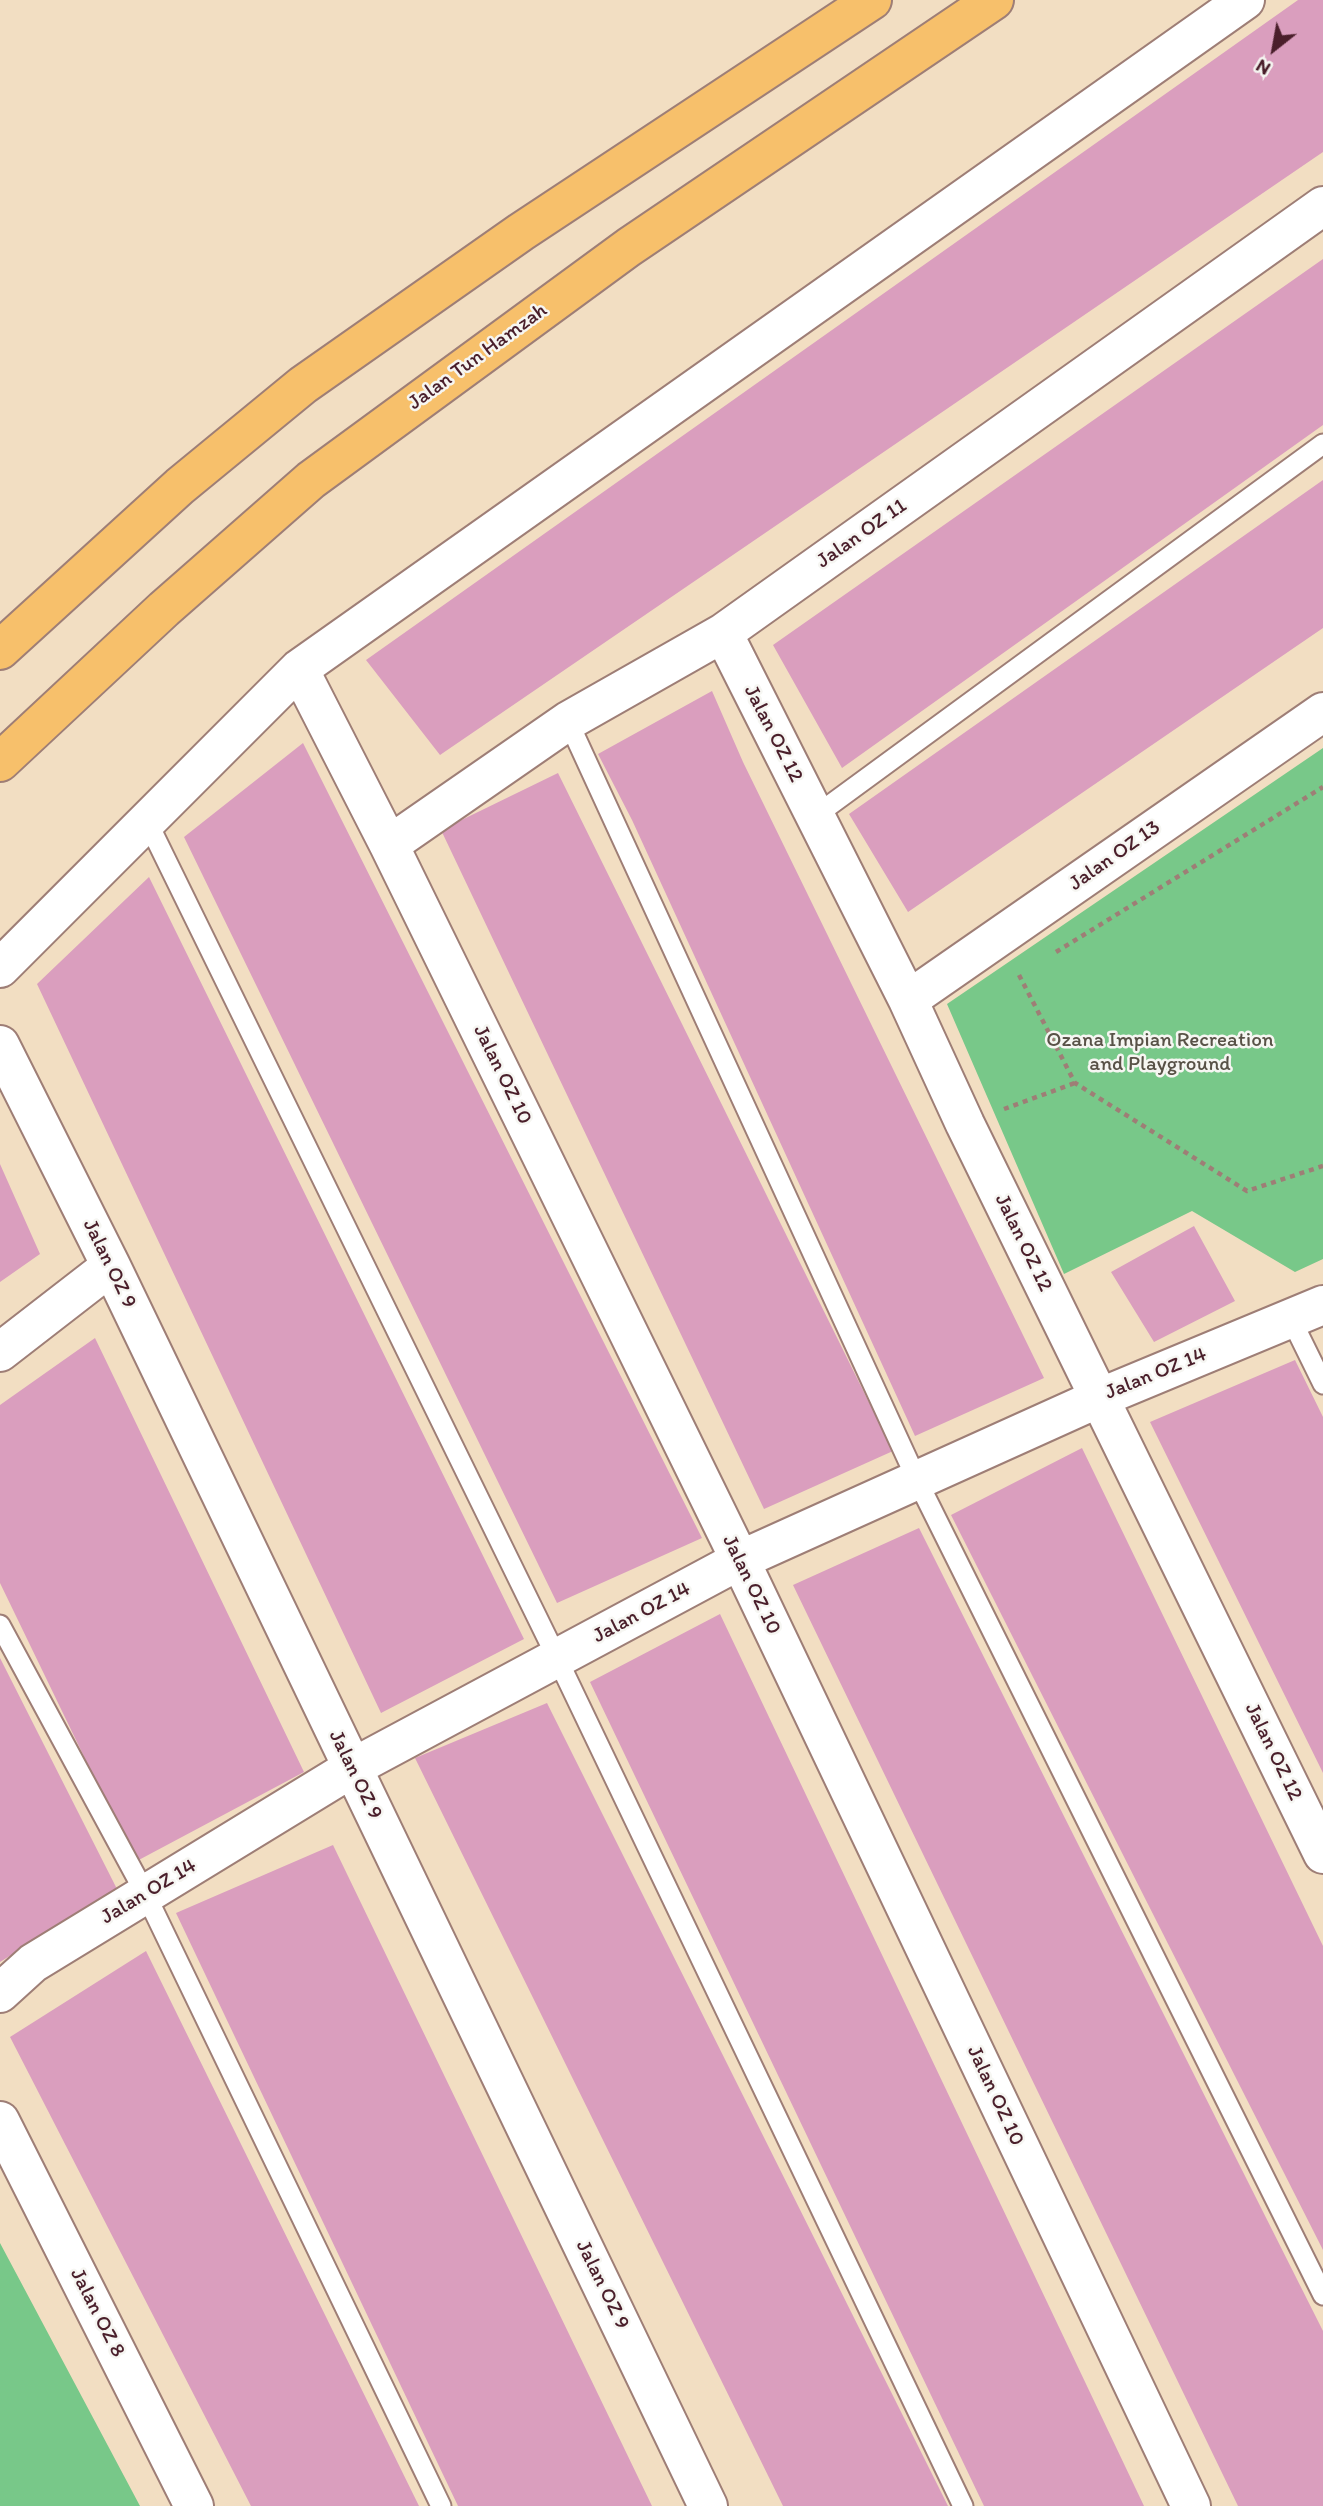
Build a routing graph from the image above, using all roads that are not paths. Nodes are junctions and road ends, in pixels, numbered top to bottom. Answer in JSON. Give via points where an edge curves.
{"nodes":[{"id":1,"x":872,"y":0,"type":"edge"},
{"id":2,"x":994,"y":0,"type":"edge"},
{"id":3,"x":1245,"y":0,"type":"edge"},
{"id":4,"x":1323,"y":206,"type":"edge"},
{"id":5,"x":1323,"y":444,"type":"edge"},
{"id":6,"x":723,"y":633,"type":"junction"},
{"id":7,"x":0,"y":650,"type":"edge"},
{"id":8,"x":299,"y":670,"type":"junction"},
{"id":9,"x":1323,"y":712,"type":"edge"},
{"id":10,"x":568,"y":721,"type":"junction"},
{"id":11,"x":0,"y":762,"type":"edge"},
{"id":12,"x":815,"y":816,"type":"junction"},
{"id":13,"x":147,"y":821,"type":"junction"},
{"id":14,"x":389,"y":845,"type":"junction"},
{"id":15,"x":0,"y":968,"type":"edge"},
{"id":16,"x":908,"y":1000,"type":"junction"},
{"id":17,"x":0,"y":1045,"type":"edge"},
{"id":18,"x":111,"y":1266,"type":"junction"},
{"id":19,"x":1307,"y":1312,"type":"edge"},
{"id":20,"x":0,"y":1352,"type":"edge"},
{"id":21,"x":1323,"y":1384,"type":"edge"},
{"id":22,"x":1100,"y":1398,"type":"junction"},
{"id":23,"x":917,"y":1480,"type":"junction"},
{"id":24,"x":740,"y":1560,"type":"junction"},
{"id":25,"x":0,"y":1625,"type":"edge"},
{"id":26,"x":557,"y":1658,"type":"junction"},
{"id":27,"x":352,"y":1769,"type":"junction"},
{"id":28,"x":1323,"y":1854,"type":"edge"},
{"id":29,"x":145,"y":1893,"type":"junction"},
{"id":30,"x":0,"y":1993,"type":"edge"},
{"id":31,"x":0,"y":2121,"type":"edge"},
{"id":32,"x":1323,"y":2295,"type":"edge"},
{"id":33,"x":194,"y":2506,"type":"edge"},
{"id":34,"x":441,"y":2506,"type":"edge"},
{"id":35,"x":708,"y":2506,"type":"edge"},
{"id":36,"x":963,"y":2506,"type":"edge"},
{"id":37,"x":1191,"y":2506,"type":"edge"}],
"edges":[{"from":1,"to":7,"type":"main road","via":[[521,232],[303,385],[180,486]]},
{"from":2,"to":11,"type":"main road","name":"Jalan Tun Hamzah","via":[[629,247],[312,480],[164,609]]},
{"from":3,"to":8,"type":"street"},
{"from":4,"to":6,"type":"street","name":"Jalan OZ 11"},
{"from":5,"to":12,"type":"lane"},
{"from":6,"to":10,"type":"street","name":"Jalan OZ 11"},
{"from":6,"to":12,"type":"street","name":"Jalan OZ 12"},
{"from":8,"to":13,"type":"street"},
{"from":8,"to":14,"type":"street","name":"Jalan OZ 10"},
{"from":9,"to":16,"type":"street","name":"Jalan OZ 13"},
{"from":10,"to":14,"type":"street","name":"Jalan OZ 11"},
{"from":10,"to":23,"type":"lane"},
{"from":12,"to":16,"type":"street","name":"Jalan OZ 12"},
{"from":13,"to":15,"type":"street"},
{"from":13,"to":26,"type":"lane"},
{"from":14,"to":24,"type":"street","name":"Jalan OZ 10"},
{"from":16,"to":22,"type":"street","name":"Jalan OZ 12"},
{"from":17,"to":18,"type":"street","name":"Jalan OZ 9"},
{"from":18,"to":20,"type":"street"},
{"from":18,"to":27,"type":"street","name":"Jalan OZ 9"},
{"from":19,"to":21,"type":"lane"},
{"from":19,"to":22,"type":"street","name":"Jalan OZ 14"},
{"from":22,"to":23,"type":"street","name":"Jalan OZ 14"},
{"from":22,"to":28,"type":"street","name":"Jalan OZ 12"},
{"from":23,"to":24,"type":"street","name":"Jalan OZ 14"},
{"from":23,"to":32,"type":"lane"},
{"from":24,"to":26,"type":"street","name":"Jalan OZ 14"},
{"from":24,"to":37,"type":"street","name":"Jalan OZ 10"},
{"from":25,"to":29,"type":"lane"},
{"from":26,"to":27,"type":"street","name":"Jalan OZ 14"},
{"from":26,"to":36,"type":"lane"},
{"from":27,"to":29,"type":"street","name":"Jalan OZ 14"},
{"from":27,"to":35,"type":"street","name":"Jalan OZ 9"},
{"from":29,"to":30,"type":"street","name":"Jalan OZ 14","via":[[33,1963]]},
{"from":29,"to":34,"type":"lane"},
{"from":31,"to":33,"type":"street","name":"Jalan OZ 8"}]}
